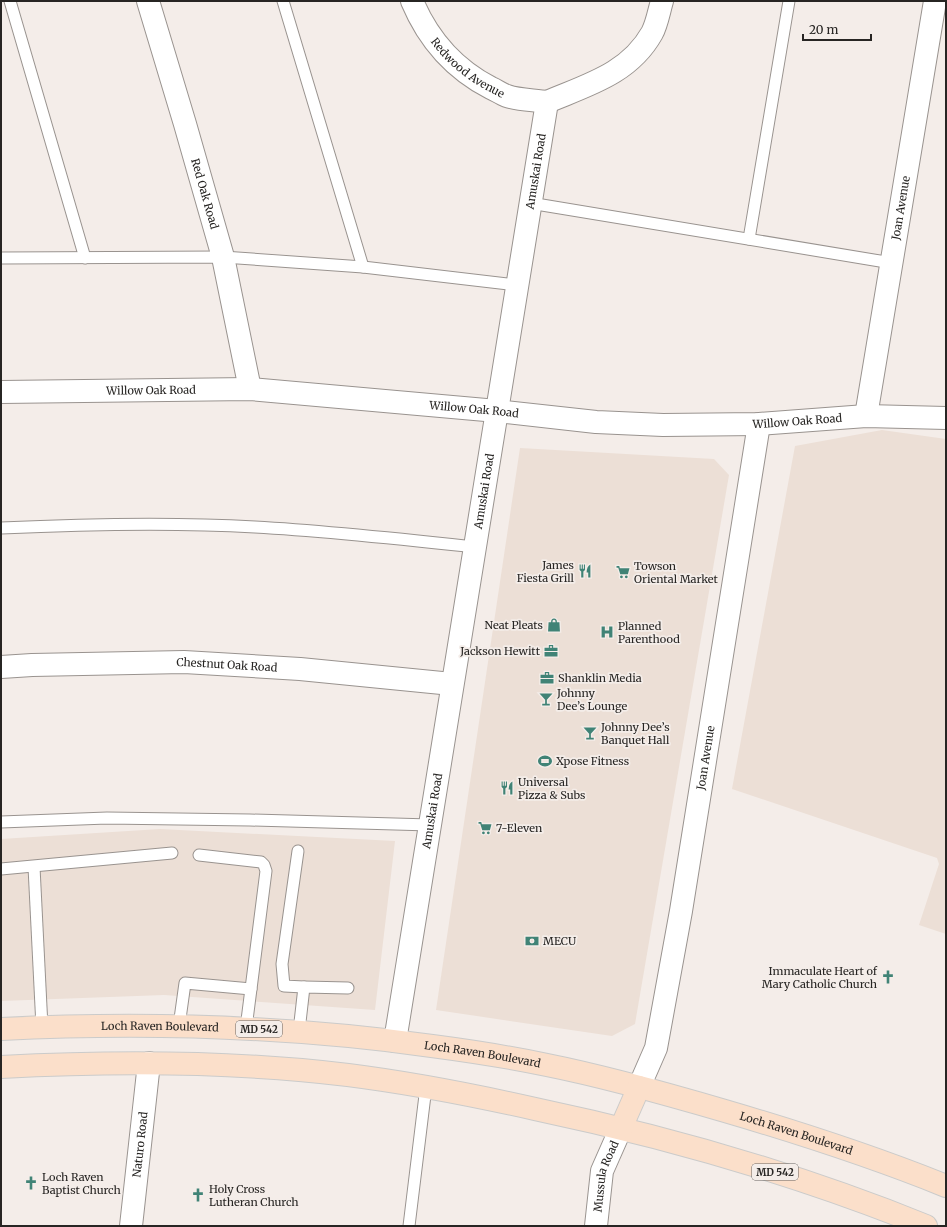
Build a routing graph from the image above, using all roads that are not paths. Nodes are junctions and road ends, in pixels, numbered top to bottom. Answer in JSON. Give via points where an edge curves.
{"nodes":[{"id":1,"x":10,"y":1,"type":"edge"},
{"id":2,"x":148,"y":1,"type":"edge"},
{"id":3,"x":283,"y":1,"type":"edge"},
{"id":4,"x":662,"y":1,"type":"edge"},
{"id":5,"x":789,"y":1,"type":"edge"},
{"id":6,"x":935,"y":1,"type":"edge"},
{"id":7,"x":417,"y":3,"type":"edge"},
{"id":8,"x":547,"y":102,"type":"junction"},
{"id":9,"x":530,"y":203,"type":"junction"},
{"id":10,"x":749,"y":239,"type":"junction"},
{"id":11,"x":223,"y":257,"type":"junction"},
{"id":12,"x":1,"y":258,"type":"edge"},
{"id":13,"x":85,"y":258,"type":"junction"},
{"id":14,"x":892,"y":263,"type":"junction"},
{"id":15,"x":363,"y":267,"type":"junction"},
{"id":16,"x":517,"y":285,"type":"junction"},
{"id":17,"x":250,"y":389,"type":"junction"},
{"id":18,"x":1,"y":392,"type":"edge"},
{"id":19,"x":497,"y":411,"type":"junction"},
{"id":20,"x":866,"y":416,"type":"junction"},
{"id":21,"x":946,"y":418,"type":"edge"},
{"id":22,"x":759,"y":424,"type":"junction"},
{"id":23,"x":1,"y":528,"type":"edge"},
{"id":24,"x":475,"y":547,"type":"junction"},
{"id":25,"x":1,"y":667,"type":"edge"},
{"id":26,"x":452,"y":684,"type":"junction"},
{"id":27,"x":1,"y":822,"type":"edge"},
{"id":28,"x":430,"y":824,"type":"junction"},
{"id":29,"x":298,"y":851,"type":"dead end"},
{"id":30,"x":172,"y":853,"type":"dead end"},
{"id":31,"x":199,"y":855,"type":"dead end"},
{"id":32,"x":34,"y":867,"type":"junction"},
{"id":33,"x":1,"y":869,"type":"edge"},
{"id":34,"x":304,"y":987,"type":"junction"},
{"id":35,"x":348,"y":988,"type":"dead end"},
{"id":36,"x":251,"y":989,"type":"junction"},
{"id":37,"x":179,"y":1026,"type":"junction"},
{"id":38,"x":42,"y":1027,"type":"junction"},
{"id":39,"x":246,"y":1028,"type":"junction"},
{"id":40,"x":1,"y":1029,"type":"edge"},
{"id":41,"x":299,"y":1031,"type":"junction"},
{"id":42,"x":395,"y":1040,"type":"junction"},
{"id":43,"x":149,"y":1063,"type":"junction"},
{"id":44,"x":1,"y":1067,"type":"edge"},
{"id":45,"x":426,"y":1087,"type":"junction"},
{"id":46,"x":638,"y":1087,"type":"junction"},
{"id":47,"x":621,"y":1128,"type":"junction"},
{"id":48,"x":946,"y":1186,"type":"edge"},
{"id":49,"x":131,"y":1226,"type":"edge"},
{"id":50,"x":409,"y":1226,"type":"edge"},
{"id":51,"x":596,"y":1226,"type":"edge"},
{"id":52,"x":926,"y":1226,"type":"edge"}],
"edges":[{"from":1,"to":13,"type":"lane"},
{"from":2,"to":11,"type":"street","name":"Red Oak Road"},
{"from":3,"to":15,"type":"lane"},
{"from":4,"to":8,"type":"street","via":[[653,32],[636,56],[609,75]]},
{"from":5,"to":10,"type":"lane"},
{"from":6,"to":14,"type":"street","name":"Joan Avenue"},
{"from":7,"to":8,"type":"street","name":"Redwood Avenue","via":[[430,34],[442,51],[475,80],[508,96]]},
{"from":8,"to":9,"type":"street","name":"Amuskai Road"},
{"from":9,"to":10,"type":"lane"},
{"from":9,"to":16,"type":"street","name":"Amuskai Road"},
{"from":10,"to":14,"type":"lane"},
{"from":11,"to":13,"type":"lane"},
{"from":11,"to":15,"type":"lane"},
{"from":11,"to":17,"type":"street","name":"Red Oak Road"},
{"from":12,"to":13,"type":"lane"},
{"from":14,"to":20,"type":"street","name":"Joan Avenue"},
{"from":15,"to":16,"type":"lane"},
{"from":16,"to":19,"type":"street","name":"Amuskai Road"},
{"from":17,"to":18,"type":"street","name":"Willow Oak Road"},
{"from":17,"to":19,"type":"street","name":"Willow Oak Road"},
{"from":19,"to":22,"type":"street","name":"Willow Oak Road","via":[[603,422],[663,425]]},
{"from":19,"to":24,"type":"street","name":"Amuskai Road"},
{"from":20,"to":21,"type":"street","name":"Willow Oak Road"},
{"from":20,"to":22,"type":"street","name":"Willow Oak Road"},
{"from":22,"to":46,"type":"street","name":"Joan Avenue","via":[[681,911],[656,1048]]},
{"from":23,"to":24,"type":"lane","via":[[210,525],[322,532]]},
{"from":24,"to":26,"type":"street","name":"Amuskai Road"},
{"from":25,"to":26,"type":"street","name":"Chestnut Oak Road","via":[[184,662],[300,669]]},
{"from":26,"to":28,"type":"street","name":"Amuskai Road"},
{"from":27,"to":28,"type":"lane","via":[[107,818]]},
{"from":28,"to":42,"type":"street","name":"Amuskai Road"},
{"from":29,"to":34,"type":"lane","via":[[282,964],[284,986]]},
{"from":30,"to":32,"type":"lane"},
{"from":31,"to":36,"type":"lane","via":[[261,862],[264,865],[266,871]]},
{"from":32,"to":33,"type":"lane"},
{"from":32,"to":38,"type":"lane"},
{"from":34,"to":35,"type":"lane"},
{"from":34,"to":41,"type":"lane"},
{"from":36,"to":37,"type":"lane","via":[[185,983]]},
{"from":36,"to":39,"type":"lane"},
{"from":37,"to":38,"type":"main road","name":"Loch Raven Boulevard","number":"MD 542"},
{"from":37,"to":39,"type":"main road","name":"Loch Raven Boulevard","number":"MD 542"},
{"from":38,"to":40,"type":"main road","name":"Loch Raven Boulevard","number":"MD 542"},
{"from":39,"to":41,"type":"main road","name":"Loch Raven Boulevard","number":"MD 542"},
{"from":41,"to":42,"type":"main road","name":"Loch Raven Boulevard","number":"MD 542"},
{"from":42,"to":46,"type":"main road","name":"Loch Raven Boulevard","number":"MD 542","via":[[546,1064]]},
{"from":43,"to":44,"type":"main road","number":"MD 542"},
{"from":43,"to":45,"type":"main road","number":"MD 542","via":[[291,1070],[347,1075]]},
{"from":43,"to":49,"type":"street","name":"Naturo Road"},
{"from":45,"to":47,"type":"main road","number":"MD 542"},
{"from":45,"to":50,"type":"lane"},
{"from":46,"to":47,"type":"main road"},
{"from":46,"to":48,"type":"main road","name":"Loch Raven Boulevard","number":"MD 542","via":[[820,1140]]},
{"from":47,"to":51,"type":"street","name":"Mussula Road","via":[[602,1171]]},
{"from":47,"to":52,"type":"main road","number":"MD 542","via":[[813,1184]]}]}
